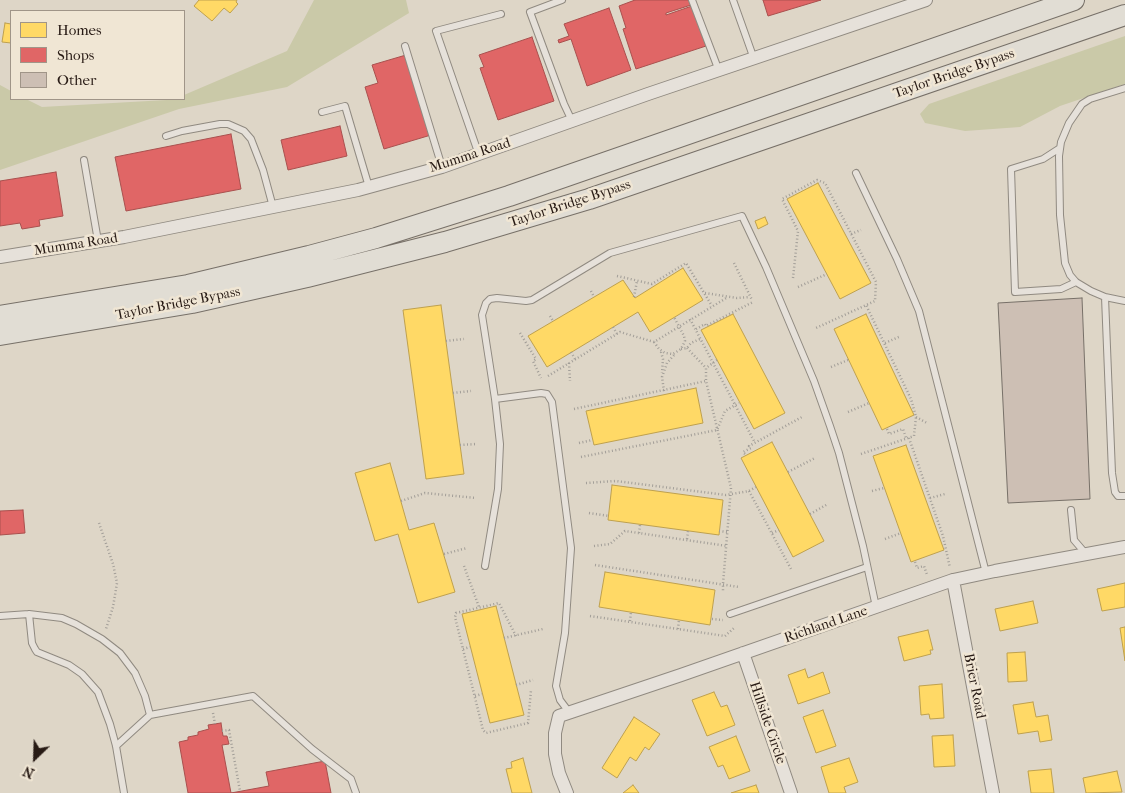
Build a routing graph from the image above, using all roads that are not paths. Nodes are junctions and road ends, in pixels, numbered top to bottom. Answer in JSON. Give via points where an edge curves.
{"nodes":[{"id":1,"x":562,"y":0,"type":"edge"},
{"id":2,"x":692,"y":0,"type":"edge"},
{"id":3,"x":733,"y":0,"type":"edge"},
{"id":4,"x":926,"y":0,"type":"edge"},
{"id":5,"x":1074,"y":0,"type":"edge"},
{"id":6,"x":501,"y":14,"type":"dead end"},
{"id":7,"x":1125,"y":15,"type":"edge"},
{"id":8,"x":405,"y":46,"type":"dead end"},
{"id":9,"x":754,"y":59,"type":"junction"},
{"id":10,"x":720,"y":71,"type":"junction"},
{"id":11,"x":1125,"y":88,"type":"edge"},
{"id":12,"x":322,"y":112,"type":"dead end"},
{"id":13,"x":572,"y":121,"type":"junction"},
{"id":14,"x":166,"y":136,"type":"dead end"},
{"id":15,"x":1060,"y":148,"type":"junction"},
{"id":16,"x":479,"y":154,"type":"junction"},
{"id":17,"x":84,"y":160,"type":"dead end"},
{"id":18,"x":442,"y":167,"type":"junction"},
{"id":19,"x":856,"y":173,"type":"dead end"},
{"id":20,"x":369,"y":187,"type":"junction"},
{"id":21,"x":273,"y":207,"type":"junction"},
{"id":22,"x":98,"y":241,"type":"junction"},
{"id":23,"x":0,"y":257,"type":"edge"},
{"id":24,"x":1076,"y":282,"type":"junction"},
{"id":25,"x":1105,"y":297,"type":"junction"},
{"id":26,"x":1125,"y":301,"type":"edge"},
{"id":27,"x":0,"y":316,"type":"edge"},
{"id":28,"x":0,"y":334,"type":"edge"},
{"id":29,"x":495,"y":399,"type":"junction"},
{"id":30,"x":1125,"y":496,"type":"edge"},
{"id":31,"x":1071,"y":510,"type":"dead end"},
{"id":32,"x":1125,"y":547,"type":"edge"},
{"id":33,"x":1086,"y":554,"type":"junction"},
{"id":34,"x":484,"y":566,"type":"dead end"},
{"id":35,"x":867,"y":567,"type":"junction"},
{"id":36,"x":986,"y":573,"type":"junction"},
{"id":37,"x":952,"y":577,"type":"junction"},
{"id":38,"x":876,"y":607,"type":"junction"},
{"id":39,"x":29,"y":614,"type":"junction"},
{"id":40,"x":730,"y":614,"type":"dead end"},
{"id":41,"x":0,"y":616,"type":"edge"},
{"id":42,"x":743,"y":653,"type":"junction"},
{"id":43,"x":569,"y":712,"type":"junction"},
{"id":44,"x":150,"y":715,"type":"junction"},
{"id":45,"x":116,"y":746,"type":"junction"},
{"id":46,"x":124,"y":793,"type":"edge"},
{"id":47,"x":356,"y":793,"type":"edge"},
{"id":48,"x":567,"y":793,"type":"edge"},
{"id":49,"x":791,"y":793,"type":"edge"},
{"id":50,"x":993,"y":793,"type":"edge"}],
"edges":[{"from":1,"to":13,"type":"lane","via":[[530,12]]},
{"from":2,"to":10,"type":"lane"},
{"from":3,"to":9,"type":"lane"},
{"from":4,"to":9,"type":"street","name":"Mumma Road"},
{"from":5,"to":27,"type":"main road","name":"Taylor Bridge Bypass","via":[[509,196],[376,238],[188,285]]},
{"from":6,"to":16,"type":"lane","via":[[436,32]]},
{"from":7,"to":28,"type":"main road","name":"Taylor Bridge Bypass","via":[[598,196],[454,240],[192,303]]},
{"from":8,"to":18,"type":"lane"},
{"from":9,"to":10,"type":"street","name":"Mumma Road"},
{"from":10,"to":13,"type":"street","name":"Mumma Road"},
{"from":11,"to":15,"type":"lane","via":[[1082,104],[1069,123]]},
{"from":12,"to":20,"type":"lane","via":[[344,106]]},
{"from":13,"to":16,"type":"street","name":"Mumma Road"},
{"from":14,"to":21,"type":"lane","via":[[220,124],[244,131],[251,139],[263,170]]},
{"from":15,"to":24,"type":"lane","via":[[1060,215],[1065,263]]},
{"from":15,"to":24,"type":"lane","via":[[1043,159],[1011,169],[1015,292],[1061,289]]},
{"from":16,"to":18,"type":"street","name":"Mumma Road"},
{"from":17,"to":22,"type":"lane"},
{"from":18,"to":20,"type":"street","name":"Mumma Road"},
{"from":19,"to":36,"type":"lane","via":[[919,311]]},
{"from":20,"to":21,"type":"street","name":"Mumma Road"},
{"from":21,"to":22,"type":"street","name":"Mumma Road"},
{"from":22,"to":23,"type":"street","name":"Mumma Road"},
{"from":24,"to":25,"type":"lane"},
{"from":25,"to":26,"type":"lane"},
{"from":25,"to":30,"type":"lane","via":[[1114,492]]},
{"from":29,"to":34,"type":"lane","via":[[500,444],[498,489]]},
{"from":29,"to":35,"type":"lane","via":[[482,314],[490,299],[532,300],[610,253],[742,216],[814,381],[839,453]]},
{"from":29,"to":43,"type":"lane","via":[[542,393],[547,394],[552,402],[570,548],[565,633],[556,686],[560,700]]},
{"from":31,"to":33,"type":"lane","via":[[1074,540]]},
{"from":32,"to":33,"type":"street","name":"Richland Lane"},
{"from":33,"to":36,"type":"street","name":"Richland Lane"},
{"from":35,"to":38,"type":"lane"},
{"from":35,"to":40,"type":"lane"},
{"from":36,"to":37,"type":"street","name":"Richland Lane"},
{"from":37,"to":38,"type":"street","name":"Richland Lane"},
{"from":37,"to":50,"type":"street","name":"Brier Road"},
{"from":38,"to":42,"type":"street","name":"Richland Lane"},
{"from":39,"to":41,"type":"lane"},
{"from":39,"to":44,"type":"lane","via":[[62,618],[111,644],[136,673]]},
{"from":39,"to":45,"type":"lane","via":[[32,644],[37,652],[69,665],[98,692]]},
{"from":42,"to":43,"type":"street","name":"Richland Lane"},
{"from":42,"to":49,"type":"street","name":"Hillside Circle"},
{"from":43,"to":48,"type":"street","via":[[560,716],[555,733],[555,754]]},
{"from":44,"to":45,"type":"lane"},
{"from":44,"to":47,"type":"lane","via":[[253,696],[351,779]]},
{"from":45,"to":46,"type":"lane"}]}
